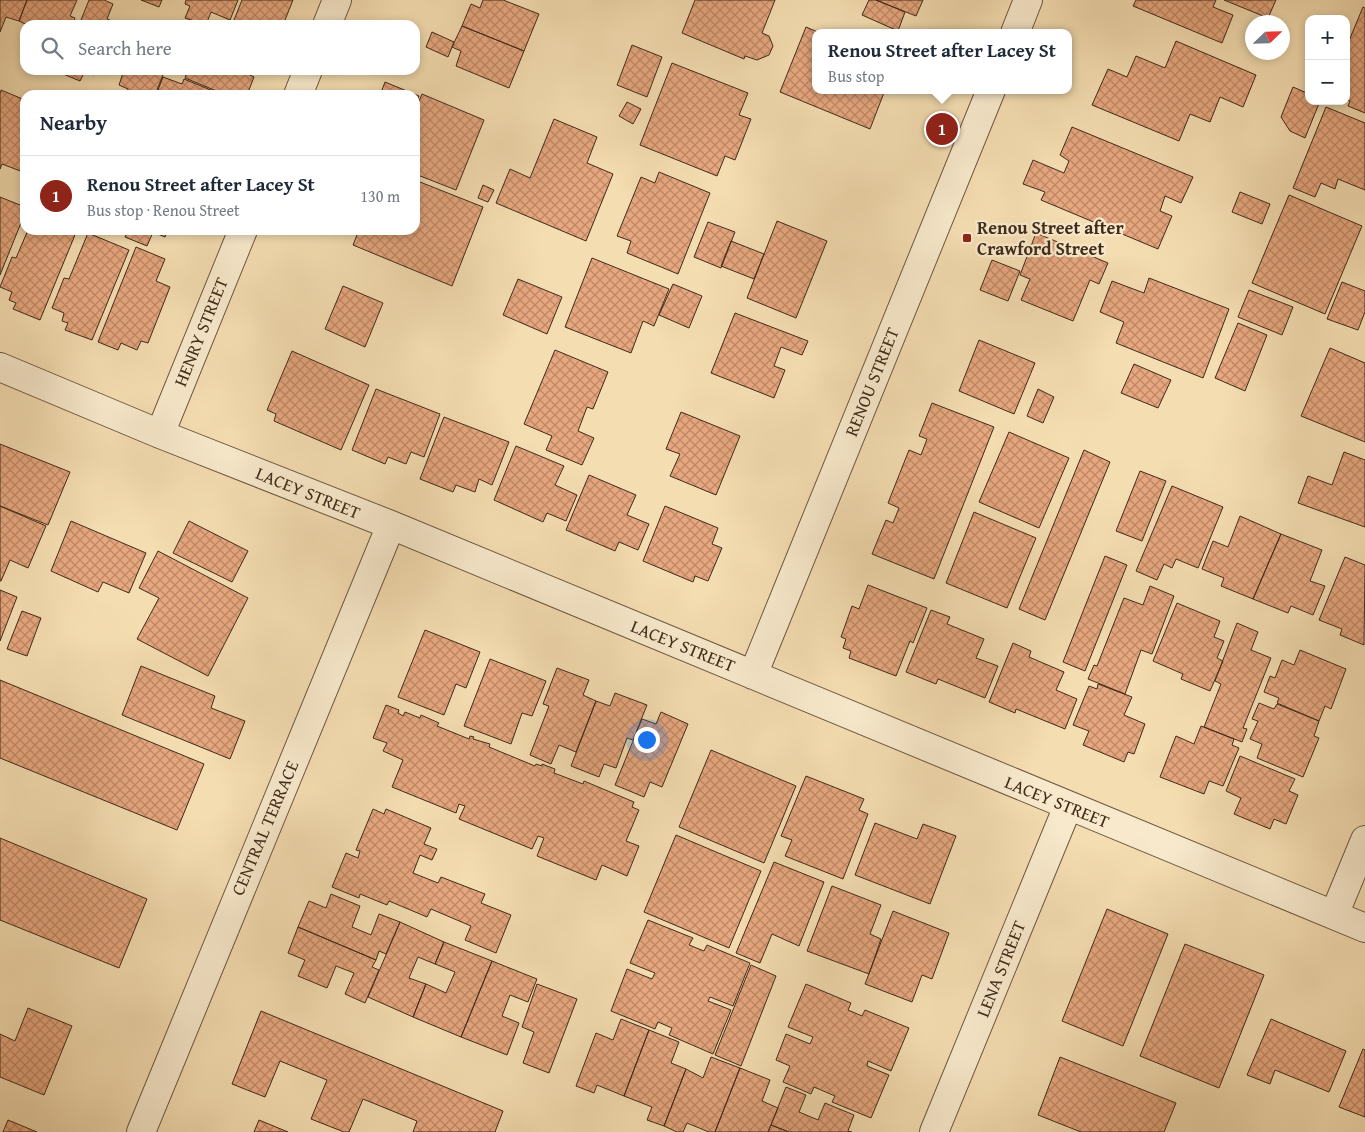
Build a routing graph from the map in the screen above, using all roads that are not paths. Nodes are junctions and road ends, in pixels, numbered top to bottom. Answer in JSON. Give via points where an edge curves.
{"nodes":[{"id":1,"x":337,"y":0,"type":"edge"},
{"id":2,"x":1028,"y":0,"type":"edge"},
{"id":3,"x":329,"y":20,"type":"edge"},
{"id":4,"x":1017,"y":29,"type":"edge"},
{"id":5,"x":306,"y":75,"type":"edge"},
{"id":6,"x":300,"y":90,"type":"edge"},
{"id":7,"x":989,"y":94,"type":"edge"},
{"id":8,"x":241,"y":235,"type":"edge"},
{"id":9,"x":0,"y":367,"type":"edge"},
{"id":10,"x":160,"y":434,"type":"junction"},
{"id":11,"x":390,"y":525,"type":"junction"},
{"id":12,"x":753,"y":675,"type":"junction"},
{"id":13,"x":1068,"y":806,"type":"junction"},
{"id":14,"x":1365,"y":840,"type":"edge"},
{"id":15,"x":1334,"y":915,"type":"junction"},
{"id":16,"x":1365,"y":928,"type":"edge"},
{"id":17,"x":141,"y":1132,"type":"edge"},
{"id":18,"x":934,"y":1132,"type":"edge"}],
"edges":[{"from":1,"to":3,"type":"street"},
{"from":2,"to":4,"type":"street"},
{"from":5,"to":6,"type":"street"},
{"from":7,"to":12,"type":"street","name":"RENOU STREET"},
{"from":8,"to":10,"type":"street","name":"HENRY STREET"},
{"from":9,"to":10,"type":"street","name":"LACEY STREET"},
{"from":10,"to":11,"type":"street","name":"LACEY STREET"},
{"from":11,"to":12,"type":"street","name":"LACEY STREET"},
{"from":11,"to":17,"type":"street","name":"CENTRAL TERRACE"},
{"from":12,"to":13,"type":"street","name":"LACEY STREET"},
{"from":13,"to":15,"type":"street","name":"LACEY STREET"},
{"from":13,"to":18,"type":"street","name":"LENA STREET"},
{"from":14,"to":15,"type":"street"},
{"from":15,"to":16,"type":"street","name":"LACEY STREET"}]}
